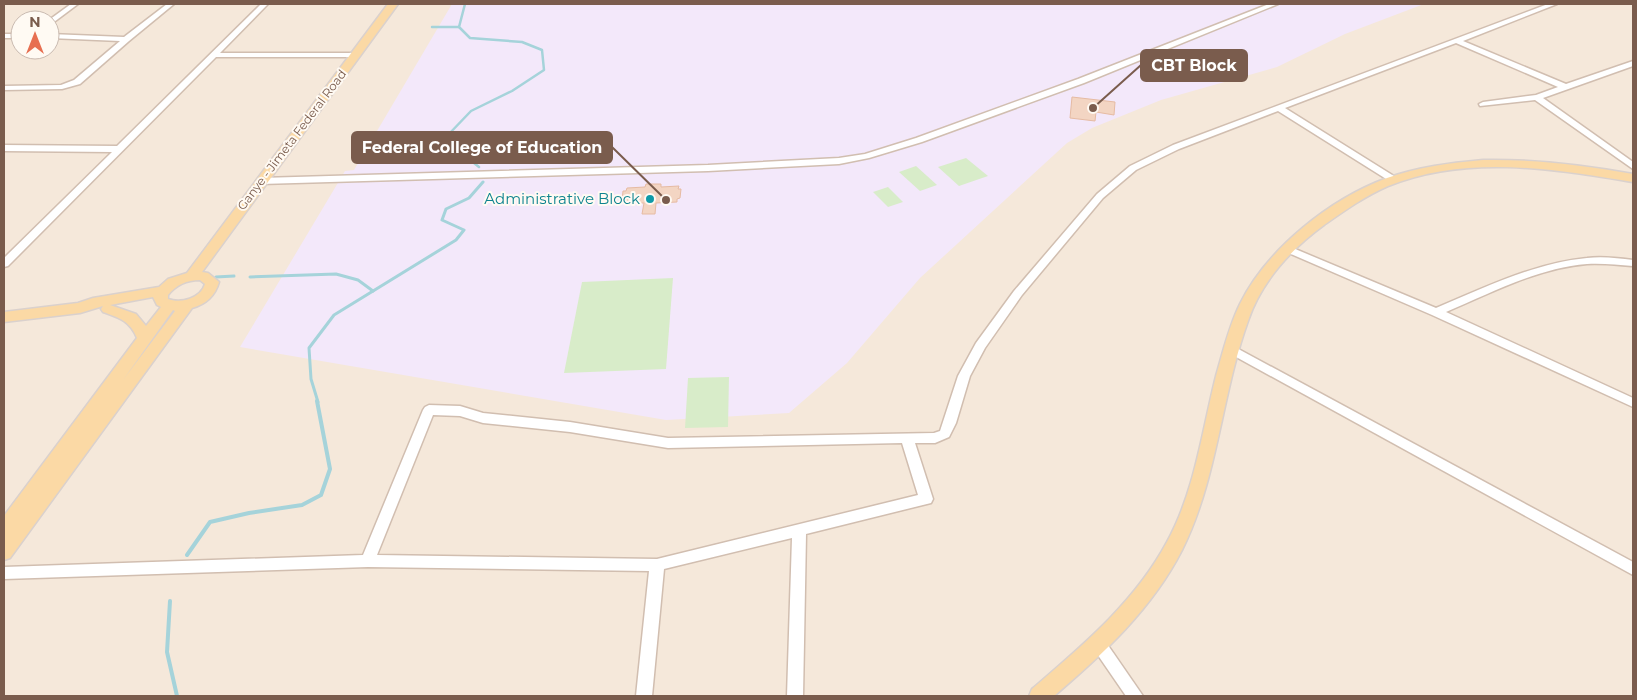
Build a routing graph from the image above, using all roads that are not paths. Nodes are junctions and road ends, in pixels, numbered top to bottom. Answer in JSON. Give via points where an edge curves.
{"nodes":[{"id":1,"x":75,"y":4,"type":"edge"},
{"id":2,"x":171,"y":4,"type":"edge"},
{"id":3,"x":265,"y":4,"type":"edge"},
{"id":4,"x":393,"y":4,"type":"edge"},
{"id":5,"x":401,"y":4,"type":"edge"},
{"id":6,"x":1254,"y":4,"type":"edge"},
{"id":7,"x":1554,"y":4,"type":"edge"},
{"id":8,"x":1271,"y":6,"type":"edge"},
{"id":9,"x":60,"y":15,"type":"edge"},
{"id":10,"x":60,"y":36,"type":"edge"},
{"id":11,"x":126,"y":39,"type":"junction"},
{"id":12,"x":1457,"y":41,"type":"junction"},
{"id":13,"x":214,"y":55,"type":"junction"},
{"id":14,"x":355,"y":55,"type":"junction"},
{"id":15,"x":1633,"y":63,"type":"edge"},
{"id":16,"x":1566,"y":86,"type":"junction"},
{"id":17,"x":4,"y":88,"type":"edge"},
{"id":18,"x":1537,"y":97,"type":"junction"},
{"id":19,"x":1483,"y":104,"type":"dead end"},
{"id":20,"x":1279,"y":108,"type":"junction"},
{"id":21,"x":4,"y":148,"type":"edge"},
{"id":22,"x":117,"y":149,"type":"junction"},
{"id":23,"x":1633,"y":166,"type":"edge"},
{"id":24,"x":1633,"y":178,"type":"edge"},
{"id":25,"x":1394,"y":180,"type":"junction"},
{"id":26,"x":267,"y":181,"type":"junction"},
{"id":27,"x":213,"y":247,"type":"junction"},
{"id":28,"x":1288,"y":249,"type":"junction"},
{"id":29,"x":1633,"y":263,"type":"edge"},
{"id":30,"x":4,"y":264,"type":"edge"},
{"id":31,"x":197,"y":276,"type":"junction"},
{"id":32,"x":119,"y":299,"type":"junction"},
{"id":33,"x":164,"y":299,"type":"junction"},
{"id":34,"x":186,"y":305,"type":"junction"},
{"id":35,"x":80,"y":308,"type":"junction"},
{"id":36,"x":108,"y":309,"type":"junction"},
{"id":37,"x":1436,"y":312,"type":"junction"},
{"id":38,"x":4,"y":317,"type":"edge"},
{"id":39,"x":145,"y":339,"type":"junction"},
{"id":40,"x":1231,"y":349,"type":"junction"},
{"id":41,"x":1633,"y":402,"type":"edge"},
{"id":42,"x":907,"y":438,"type":"junction"},
{"id":43,"x":4,"y":530,"type":"edge"},
{"id":44,"x":799,"y":530,"type":"junction"},
{"id":45,"x":4,"y":552,"type":"edge"},
{"id":46,"x":368,"y":561,"type":"junction"},
{"id":47,"x":657,"y":565,"type":"junction"},
{"id":48,"x":1633,"y":569,"type":"edge"},
{"id":49,"x":4,"y":574,"type":"edge"},
{"id":50,"x":1098,"y":643,"type":"junction"},
{"id":51,"x":644,"y":696,"type":"edge"},
{"id":52,"x":795,"y":696,"type":"edge"},
{"id":53,"x":1039,"y":696,"type":"edge"},
{"id":54,"x":1135,"y":696,"type":"edge"}],
"edges":[{"from":1,"to":9,"type":"street"},
{"from":2,"to":11,"type":"street"},
{"from":3,"to":13,"type":"street"},
{"from":4,"to":14,"type":"main road","name":"Ganye - Jimeta Federal Road"},
{"from":5,"to":26,"type":"main road","name":"Ganye - Jimeta Federal Road"},
{"from":6,"to":8,"type":"street"},
{"from":7,"to":12,"type":"street"},
{"from":8,"to":26,"type":"street","via":[[919,140],[839,161]]},
{"from":10,"to":11,"type":"street"},
{"from":11,"to":17,"type":"street","via":[[70,85]]},
{"from":12,"to":16,"type":"street"},
{"from":12,"to":20,"type":"street"},
{"from":13,"to":14,"type":"street"},
{"from":13,"to":22,"type":"street"},
{"from":14,"to":26,"type":"main road","name":"Ganye - Jimeta Federal Road"},
{"from":15,"to":16,"type":"street"},
{"from":16,"to":18,"type":"street"},
{"from":18,"to":19,"type":"street"},
{"from":18,"to":23,"type":"street"},
{"from":20,"to":25,"type":"street"},
{"from":20,"to":42,"type":"street","via":[[1167,151],[1134,168],[1100,196],[1018,293],[980,346],[964,376],[945,434],[935,438]]},
{"from":21,"to":22,"type":"street"},
{"from":22,"to":30,"type":"street"},
{"from":24,"to":25,"type":"main road","via":[[1560,166],[1498,162],[1445,166]]},
{"from":25,"to":28,"type":"main road","via":[[1338,210],[1309,229]]},
{"from":26,"to":27,"type":"main road","name":"Ganye - Jimeta Federal Road"},
{"from":26,"to":31,"type":"main road","name":"Ganye - Jimeta Federal Road"},
{"from":27,"to":31,"type":"main road","name":"Ganye - Jimeta Federal Road"},
{"from":27,"to":32,"type":"main road","via":[[152,286]]},
{"from":28,"to":37,"type":"street"},
{"from":28,"to":40,"type":"main road","via":[[1249,302]]},
{"from":29,"to":37,"type":"street","via":[[1586,261],[1559,266]]},
{"from":31,"to":33,"type":"main road","via":[[174,282]]},
{"from":31,"to":34,"type":"main road","via":[[212,282],[210,289]]},
{"from":32,"to":33,"type":"main road"},
{"from":32,"to":35,"type":"main road"},
{"from":33,"to":34,"type":"main road"},
{"from":33,"to":36,"type":"main road"},
{"from":33,"to":39,"type":"main road"},
{"from":34,"to":45,"type":"main road"},
{"from":35,"to":36,"type":"main road","via":[[90,312]]},
{"from":35,"to":38,"type":"main road"},
{"from":36,"to":39,"type":"main road","via":[[138,321]]},
{"from":37,"to":41,"type":"street"},
{"from":39,"to":43,"type":"main road"},
{"from":40,"to":48,"type":"street"},
{"from":40,"to":50,"type":"main road","via":[[1206,453],[1176,545],[1143,597]]},
{"from":42,"to":44,"type":"street","via":[[926,499]]},
{"from":42,"to":46,"type":"street","via":[[668,443],[570,427],[483,418],[460,411],[429,410]]},
{"from":44,"to":47,"type":"street"},
{"from":44,"to":52,"type":"street"},
{"from":46,"to":47,"type":"street"},
{"from":46,"to":49,"type":"street"},
{"from":47,"to":51,"type":"street"},
{"from":50,"to":53,"type":"main road"},
{"from":50,"to":54,"type":"street"}]}
